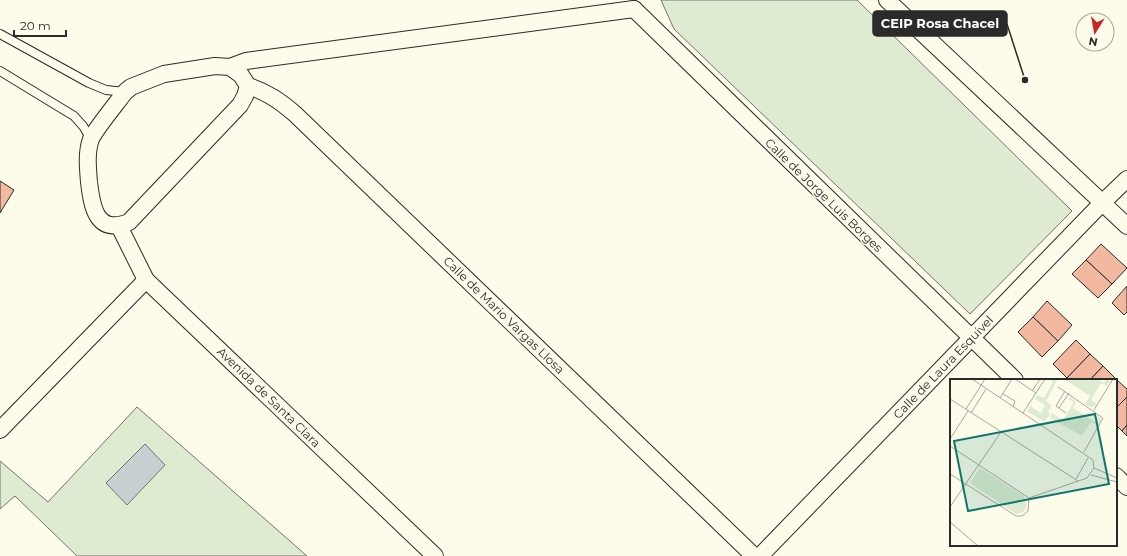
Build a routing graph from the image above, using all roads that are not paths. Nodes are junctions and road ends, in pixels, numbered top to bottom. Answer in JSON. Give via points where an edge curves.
{"nodes":[{"id":1,"x":887,"y":0,"type":"edge"},
{"id":2,"x":635,"y":5,"type":"edge"},
{"id":3,"x":0,"y":34,"type":"edge"},
{"id":4,"x":230,"y":67,"type":"junction"},
{"id":5,"x":0,"y":71,"type":"edge"},
{"id":6,"x":248,"y":86,"type":"junction"},
{"id":7,"x":125,"y":92,"type":"junction"},
{"id":8,"x":91,"y":139,"type":"junction"},
{"id":9,"x":1127,"y":179,"type":"edge"},
{"id":10,"x":1102,"y":202,"type":"junction"},
{"id":11,"x":119,"y":226,"type":"junction"},
{"id":12,"x":1127,"y":226,"type":"edge"},
{"id":13,"x":146,"y":280,"type":"junction"},
{"id":14,"x":971,"y":338,"type":"junction"},
{"id":15,"x":1014,"y":379,"type":"edge"},
{"id":16,"x":0,"y":430,"type":"edge"},
{"id":17,"x":1117,"y":477,"type":"edge"},
{"id":18,"x":1127,"y":487,"type":"edge"},
{"id":19,"x":435,"y":556,"type":"edge"},
{"id":20,"x":754,"y":556,"type":"edge"},
{"id":21,"x":760,"y":556,"type":"edge"}],
"edges":[{"from":1,"to":10,"type":"street"},
{"from":2,"to":4,"type":"street","via":[[246,61]]},
{"from":2,"to":14,"type":"street","name":"Calle de Jorge Luis Borges"},
{"from":3,"to":7,"type":"lane","via":[[90,83],[106,90]]},
{"from":4,"to":6,"type":"street","via":[[241,75]]},
{"from":4,"to":7,"type":"street","via":[[215,66],[164,74],[131,87]]},
{"from":5,"to":8,"type":"lane","via":[[74,116]]},
{"from":6,"to":11,"type":"street","via":[[240,106],[129,222]]},
{"from":6,"to":20,"type":"street","name":"Calle de Mario Vargas Llosa","via":[[276,97],[295,114]]},
{"from":7,"to":8,"type":"street"},
{"from":8,"to":11,"type":"street","via":[[88,154],[91,202],[98,219],[108,225]]},
{"from":9,"to":10,"type":"street","name":"Calle de Laura Esquivel"},
{"from":10,"to":12,"type":"street"},
{"from":10,"to":14,"type":"street","name":"Calle de Laura Esquivel"},
{"from":11,"to":13,"type":"street","name":"Avenida de Santa Clara"},
{"from":13,"to":16,"type":"street"},
{"from":13,"to":19,"type":"street","name":"Avenida de Santa Clara"},
{"from":14,"to":15,"type":"street","name":"Calle de Jorge Luis Borges"},
{"from":14,"to":21,"type":"street","name":"Calle de Laura Esquivel"},
{"from":17,"to":18,"type":"street"}]}
